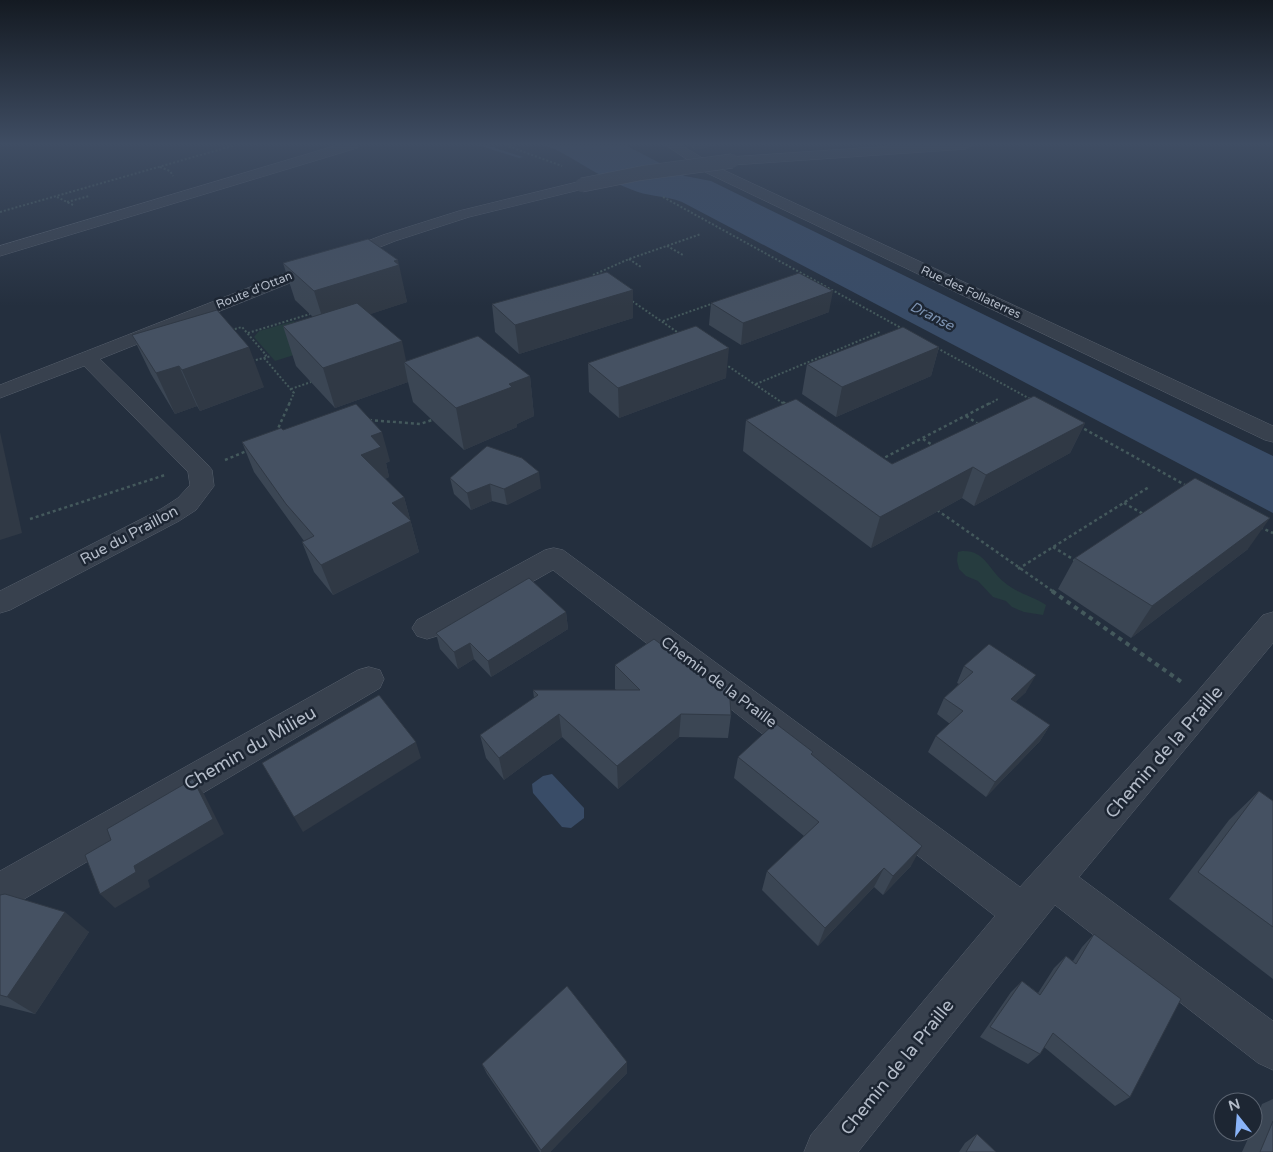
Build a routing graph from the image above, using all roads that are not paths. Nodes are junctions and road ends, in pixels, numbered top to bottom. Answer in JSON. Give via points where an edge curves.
{"nodes":[{"id":1,"x":173,"y":199,"type":"edge"},
{"id":2,"x":526,"y":199,"type":"edge"},
{"id":3,"x":773,"y":199,"type":"edge"},
{"id":4,"x":0,"y":251,"type":"edge"},
{"id":5,"x":86,"y":357,"type":"junction"},
{"id":6,"x":0,"y":392,"type":"edge"},
{"id":7,"x":1273,"y":435,"type":"edge"},
{"id":8,"x":0,"y":603,"type":"edge"},
{"id":9,"x":1273,"y":623,"type":"edge"},
{"id":10,"x":427,"y":628,"type":"dead end"},
{"id":11,"x":369,"y":679,"type":"dead end"},
{"id":12,"x":1053,"y":880,"type":"junction"},
{"id":13,"x":0,"y":892,"type":"edge"},
{"id":14,"x":1023,"y":913,"type":"junction"},
{"id":15,"x":1273,"y":1048,"type":"edge"},
{"id":16,"x":828,"y":1152,"type":"edge"}],
"edges":[{"from":1,"to":4,"type":"street"},
{"from":2,"to":5,"type":"street","name":"Route d'Ottan","bridge":true,"via":[[389,238]]},
{"from":3,"to":7,"type":"street","name":"Rue des Follaterres"},
{"from":5,"to":6,"type":"street","name":"Route d'Ottan"},
{"from":5,"to":8,"type":"street","name":"Rue du Praillon","via":[[198,467],[202,486],[187,504],[170,515]]},
{"from":9,"to":12,"type":"street","name":"Chemin de la Praille"},
{"from":10,"to":14,"type":"street","name":"Chemin de la Praille","via":[[554,557]]},
{"from":11,"to":13,"type":"street","name":"Chemin du Milieu"},
{"from":12,"to":14,"type":"street","name":"Chemin de la Praille"},
{"from":12,"to":15,"type":"street"},
{"from":14,"to":16,"type":"street","name":"Chemin de la Praille"}]}
